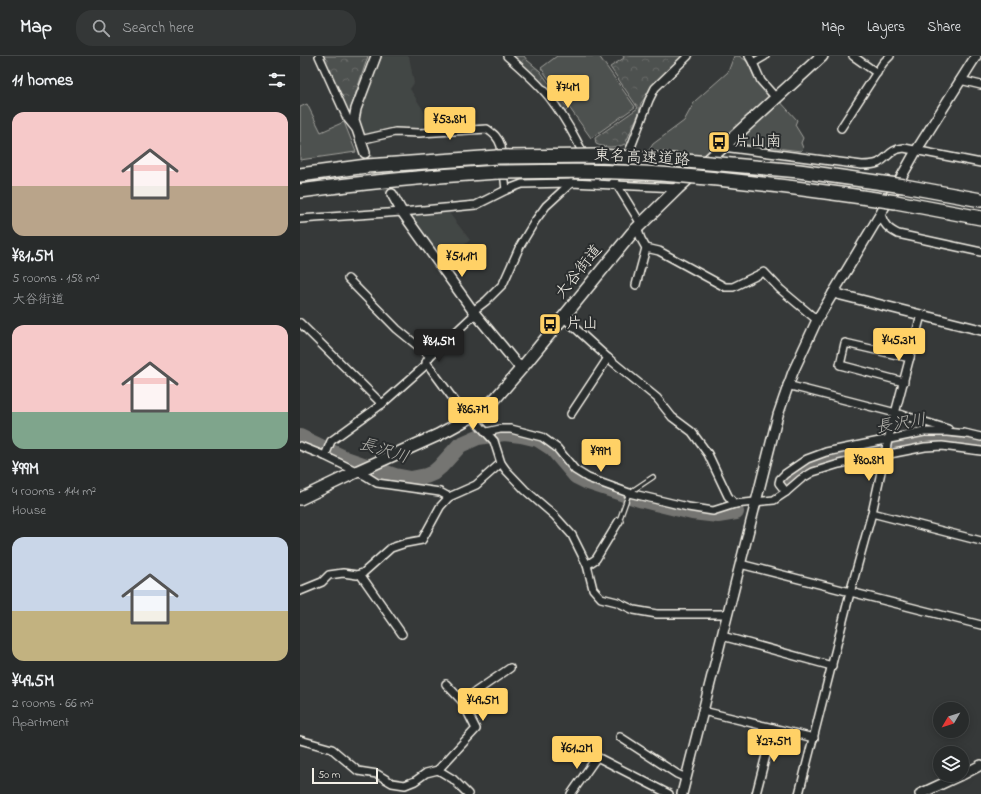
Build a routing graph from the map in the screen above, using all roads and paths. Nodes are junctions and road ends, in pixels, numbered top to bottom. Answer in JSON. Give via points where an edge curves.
{"nodes":[{"id":1,"x":319,"y":56,"type":"edge"},
{"id":2,"x":376,"y":56,"type":"edge"},
{"id":3,"x":507,"y":56,"type":"edge"},
{"id":4,"x":688,"y":56,"type":"edge"},
{"id":5,"x":748,"y":56,"type":"edge"},
{"id":6,"x":765,"y":56,"type":"edge"},
{"id":7,"x":822,"y":56,"type":"edge"},
{"id":8,"x":853,"y":56,"type":"edge"},
{"id":9,"x":890,"y":56,"type":"edge"},
{"id":10,"x":976,"y":56,"type":"edge"},
{"id":11,"x":753,"y":63,"type":"junction"},
{"id":12,"x":877,"y":73,"type":"junction"},
{"id":13,"x":960,"y":80,"type":"junction"},
{"id":14,"x":981,"y":85,"type":"edge"},
{"id":15,"x":776,"y":98,"type":"junction"},
{"id":16,"x":355,"y":128,"type":"junction"},
{"id":17,"x":841,"y":128,"type":"dead end"},
{"id":18,"x":360,"y":140,"type":"junction"},
{"id":19,"x":723,"y":147,"type":"junction"},
{"id":20,"x":916,"y":150,"type":"junction"},
{"id":21,"x":365,"y":153,"type":"tunnel mouth"},
{"id":22,"x":981,"y":164,"type":"edge"},
{"id":23,"x":300,"y":175,"type":"edge"},
{"id":24,"x":570,"y":183,"type":"junction"},
{"id":25,"x":597,"y":184,"type":"junction"},
{"id":26,"x":614,"y":185,"type":"junction"},
{"id":27,"x":678,"y":188,"type":"junction"},
{"id":28,"x":506,"y":190,"type":"junction"},
{"id":29,"x":300,"y":191,"type":"edge"},
{"id":30,"x":392,"y":194,"type":"tunnel mouth"},
{"id":31,"x":981,"y":199,"type":"edge"},
{"id":32,"x":402,"y":212,"type":"junction"},
{"id":33,"x":881,"y":213,"type":"junction"},
{"id":34,"x":981,"y":218,"type":"edge"},
{"id":35,"x":300,"y":219,"type":"edge"},
{"id":36,"x":639,"y":226,"type":"junction"},
{"id":37,"x":646,"y":248,"type":"junction"},
{"id":38,"x":981,"y":252,"type":"edge"},
{"id":39,"x":348,"y":279,"type":"dead end"},
{"id":40,"x":636,"y":285,"type":"dead end"},
{"id":41,"x":833,"y":293,"type":"junction"},
{"id":42,"x":474,"y":312,"type":"junction"},
{"id":43,"x":921,"y":315,"type":"junction"},
{"id":44,"x":563,"y":316,"type":"junction"},
{"id":45,"x":817,"y":320,"type":"junction"},
{"id":46,"x":300,"y":324,"type":"edge"},
{"id":47,"x":981,"y":330,"type":"edge"},
{"id":48,"x":430,"y":356,"type":"junction"},
{"id":49,"x":608,"y":358,"type":"junction"},
{"id":50,"x":910,"y":358,"type":"junction"},
{"id":51,"x":428,"y":364,"type":"junction"},
{"id":52,"x":520,"y":369,"type":"junction"},
{"id":53,"x":904,"y":382,"type":"junction"},
{"id":54,"x":787,"y":385,"type":"junction"},
{"id":55,"x":382,"y":404,"type":"junction"},
{"id":56,"x":896,"y":413,"type":"junction"},
{"id":57,"x":572,"y":414,"type":"dead end"},
{"id":58,"x":470,"y":418,"type":"junction"},
{"id":59,"x":488,"y":432,"type":"junction"},
{"id":60,"x":967,"y":434,"type":"junction"},
{"id":61,"x":981,"y":437,"type":"edge"},
{"id":62,"x":888,"y":440,"type":"junction"},
{"id":63,"x":300,"y":446,"type":"edge"},
{"id":64,"x":981,"y":451,"type":"edge"},
{"id":65,"x":885,"y":455,"type":"junction"},
{"id":66,"x":325,"y":456,"type":"junction"},
{"id":67,"x":501,"y":463,"type":"junction"},
{"id":68,"x":356,"y":472,"type":"junction"},
{"id":69,"x":653,"y":477,"type":"dead end"},
{"id":70,"x":786,"y":492,"type":"junction"},
{"id":71,"x":628,"y":493,"type":"junction"},
{"id":72,"x":449,"y":497,"type":"junction"},
{"id":73,"x":300,"y":499,"type":"edge"},
{"id":74,"x":756,"y":503,"type":"junction"},
{"id":75,"x":735,"y":504,"type":"junction"},
{"id":76,"x":872,"y":513,"type":"junction"},
{"id":77,"x":618,"y":521,"type":"joint"},
{"id":78,"x":981,"y":541,"type":"edge"},
{"id":79,"x":740,"y":564,"type":"junction"},
{"id":80,"x":587,"y":565,"type":"junction"},
{"id":81,"x":360,"y":574,"type":"junction"},
{"id":82,"x":300,"y":591,"type":"edge"},
{"id":83,"x":850,"y":593,"type":"junction"},
{"id":84,"x":727,"y":614,"type":"junction"},
{"id":85,"x":981,"y":625,"type":"edge"},
{"id":86,"x":402,"y":634,"type":"dead end"},
{"id":87,"x":722,"y":636,"type":"junction"},
{"id":88,"x":832,"y":666,"type":"junction"},
{"id":89,"x":510,"y":668,"type":"dead end"},
{"id":90,"x":446,"y":684,"type":"dead end"},
{"id":91,"x":462,"y":701,"type":"junction"},
{"id":92,"x":703,"y":711,"type":"junction"},
{"id":93,"x":773,"y":728,"type":"junction"},
{"id":94,"x":620,"y":737,"type":"dead end"},
{"id":95,"x":814,"y":738,"type":"junction"},
{"id":96,"x":300,"y":740,"type":"edge"},
{"id":97,"x":981,"y":766,"type":"edge"},
{"id":98,"x":438,"y":770,"type":"junction"},
{"id":99,"x":969,"y":772,"type":"edge"},
{"id":100,"x":686,"y":778,"type":"junction"},
{"id":101,"x":947,"y":782,"type":"edge"},
{"id":102,"x":468,"y":794,"type":"edge"},
{"id":103,"x":571,"y":794,"type":"edge"},
{"id":104,"x":669,"y":794,"type":"edge"},
{"id":105,"x":682,"y":794,"type":"edge"},
{"id":106,"x":756,"y":794,"type":"edge"},
{"id":107,"x":799,"y":794,"type":"edge"},
{"id":108,"x":920,"y":794,"type":"edge"}],
"edges":[{"from":1,"to":16,"type":"street","via":[[347,118]]},
{"from":2,"to":16,"type":"street","via":[[356,109]]},
{"from":3,"to":25,"type":"street","via":[[550,98],[580,145]]},
{"from":4,"to":26,"type":"street","via":[[656,88],[649,100]]},
{"from":5,"to":11,"type":"street"},
{"from":6,"to":11,"type":"street"},
{"from":7,"to":15,"type":"main road","name":"大谷街道"},
{"from":8,"to":12,"type":"street"},
{"from":9,"to":12,"type":"street"},
{"from":10,"to":13,"type":"street"},
{"from":11,"to":15,"type":"street","via":[[761,81]]},
{"from":12,"to":17,"type":"street"},
{"from":13,"to":14,"type":"street"},
{"from":13,"to":20,"type":"street"},
{"from":15,"to":19,"type":"main road","name":"大谷街道"},
{"from":16,"to":18,"type":"street"},
{"from":18,"to":21,"type":"street"},
{"from":18,"to":28,"type":"street","via":[[395,132],[487,129],[499,139]]},
{"from":19,"to":20,"type":"street","via":[[862,165],[880,162],[896,149]]},
{"from":19,"to":27,"type":"main road","name":"大谷街道"},
{"from":20,"to":22,"type":"street"},
{"from":20,"to":33,"type":"street"},
{"from":23,"to":31,"type":"highway","name":"東名高速道路","bridge":true,"via":[[367,166],[497,157],[599,156],[799,171]]},
{"from":24,"to":25,"type":"street"},
{"from":24,"to":28,"type":"street","via":[[522,184]]},
{"from":24,"to":42,"type":"street","via":[[546,206],[535,221],[520,246],[503,284]]},
{"from":25,"to":26,"type":"street"},
{"from":26,"to":27,"type":"street"},
{"from":26,"to":36,"type":"street"},
{"from":27,"to":36,"type":"main road","name":"大谷街道"},
{"from":28,"to":32,"type":"street","via":[[476,205]]},
{"from":29,"to":34,"type":"highway","name":"東名高速道路","bridge":true,"via":[[431,176],[498,172],[558,171],[673,175],[833,193]]},
{"from":30,"to":32,"type":"street"},
{"from":32,"to":35,"type":"street"},
{"from":32,"to":42,"type":"street"},
{"from":33,"to":38,"type":"street","via":[[888,229],[898,234]]},
{"from":33,"to":41,"type":"street"},
{"from":36,"to":37,"type":"street","via":[[641,239]]},
{"from":36,"to":44,"type":"main road","name":"大谷街道"},
{"from":37,"to":40,"type":"street"},
{"from":37,"to":45,"type":"street","via":[[659,251],[725,287],[733,287],[764,272]]},
{"from":39,"to":48,"type":"street","via":[[397,329]]},
{"from":41,"to":43,"type":"street"},
{"from":41,"to":45,"type":"street"},
{"from":42,"to":48,"type":"street"},
{"from":42,"to":52,"type":"street"},
{"from":43,"to":47,"type":"street"},
{"from":43,"to":50,"type":"street"},
{"from":44,"to":49,"type":"street"},
{"from":44,"to":52,"type":"main road","name":"大谷街道"},
{"from":45,"to":54,"type":"street"},
{"from":46,"to":55,"type":"street"},
{"from":48,"to":51,"type":"street","via":[[426,362]]},
{"from":49,"to":57,"type":"street"},
{"from":49,"to":75,"type":"street","via":[[657,398],[672,417],[692,432],[708,454],[728,496]]},
{"from":50,"to":53,"type":"street"},
{"from":50,"to":53,"type":"street","via":[[845,343],[840,366]]},
{"from":51,"to":55,"type":"street"},
{"from":51,"to":58,"type":"street"},
{"from":52,"to":58,"type":"main road","name":"大谷街道","via":[[482,411]]},
{"from":53,"to":56,"type":"street"},
{"from":54,"to":56,"type":"street"},
{"from":54,"to":74,"type":"street"},
{"from":55,"to":66,"type":"street","via":[[331,442]]},
{"from":56,"to":60,"type":"street"},
{"from":56,"to":62,"type":"street"},
{"from":58,"to":59,"type":"street"},
{"from":58,"to":68,"type":"main road","name":"大谷街道"},
{"from":59,"to":67,"type":"street","via":[[494,441]]},
{"from":59,"to":71,"type":"street","via":[[511,429],[542,437],[557,448],[580,474]]},
{"from":60,"to":61,"type":"street"},
{"from":60,"to":62,"type":"street","via":[[924,432]]},
{"from":62,"to":65,"type":"street"},
{"from":62,"to":70,"type":"street","via":[[826,452],[807,459],[780,479],[779,483]]},
{"from":63,"to":66,"type":"street"},
{"from":64,"to":65,"type":"street","via":[[942,446]]},
{"from":65,"to":70,"type":"street","via":[[813,472]]},
{"from":65,"to":76,"type":"street"},
{"from":66,"to":68,"type":"street"},
{"from":67,"to":72,"type":"street","via":[[476,485]]},
{"from":67,"to":80,"type":"street","via":[[515,481],[565,526]]},
{"from":68,"to":72,"type":"street","via":[[377,483],[440,492]]},
{"from":68,"to":73,"type":"main road","name":"大谷街道"},
{"from":69,"to":71,"type":"lane"},
{"from":70,"to":74,"type":"street","via":[[774,500]]},
{"from":71,"to":75,"type":"street","via":[[713,511]]},
{"from":71,"to":77,"type":"lane"},
{"from":72,"to":81,"type":"street","via":[[440,507],[422,540],[391,548]]},
{"from":74,"to":75,"type":"street"},
{"from":74,"to":79,"type":"street"},
{"from":76,"to":78,"type":"street"},
{"from":76,"to":83,"type":"street"},
{"from":77,"to":80,"type":"street","via":[[596,559]]},
{"from":79,"to":83,"type":"street"},
{"from":79,"to":84,"type":"street"},
{"from":80,"to":84,"type":"street","via":[[593,589],[601,598],[634,610],[657,614]]},
{"from":81,"to":82,"type":"street","via":[[336,573]]},
{"from":81,"to":86,"type":"street"},
{"from":83,"to":85,"type":"street"},
{"from":83,"to":88,"type":"street"},
{"from":84,"to":87,"type":"street"},
{"from":87,"to":88,"type":"street"},
{"from":87,"to":92,"type":"street"},
{"from":88,"to":95,"type":"street"},
{"from":89,"to":91,"type":"street"},
{"from":90,"to":91,"type":"street"},
{"from":91,"to":98,"type":"street","via":[[476,730]]},
{"from":92,"to":93,"type":"street"},
{"from":92,"to":100,"type":"street"},
{"from":93,"to":95,"type":"street"},
{"from":93,"to":106,"type":"street"},
{"from":94,"to":100,"type":"street"},
{"from":95,"to":107,"type":"street"},
{"from":96,"to":98,"type":"street","via":[[332,749],[358,770],[376,774],[392,783],[405,785],[426,773]]},
{"from":97,"to":99,"type":"street"},
{"from":98,"to":102,"type":"street","via":[[453,779]]},
{"from":100,"to":105,"type":"street"},
{"from":101,"to":108,"type":"street"},
{"from":103,"to":104,"type":"street","via":[[597,757]]}]}
